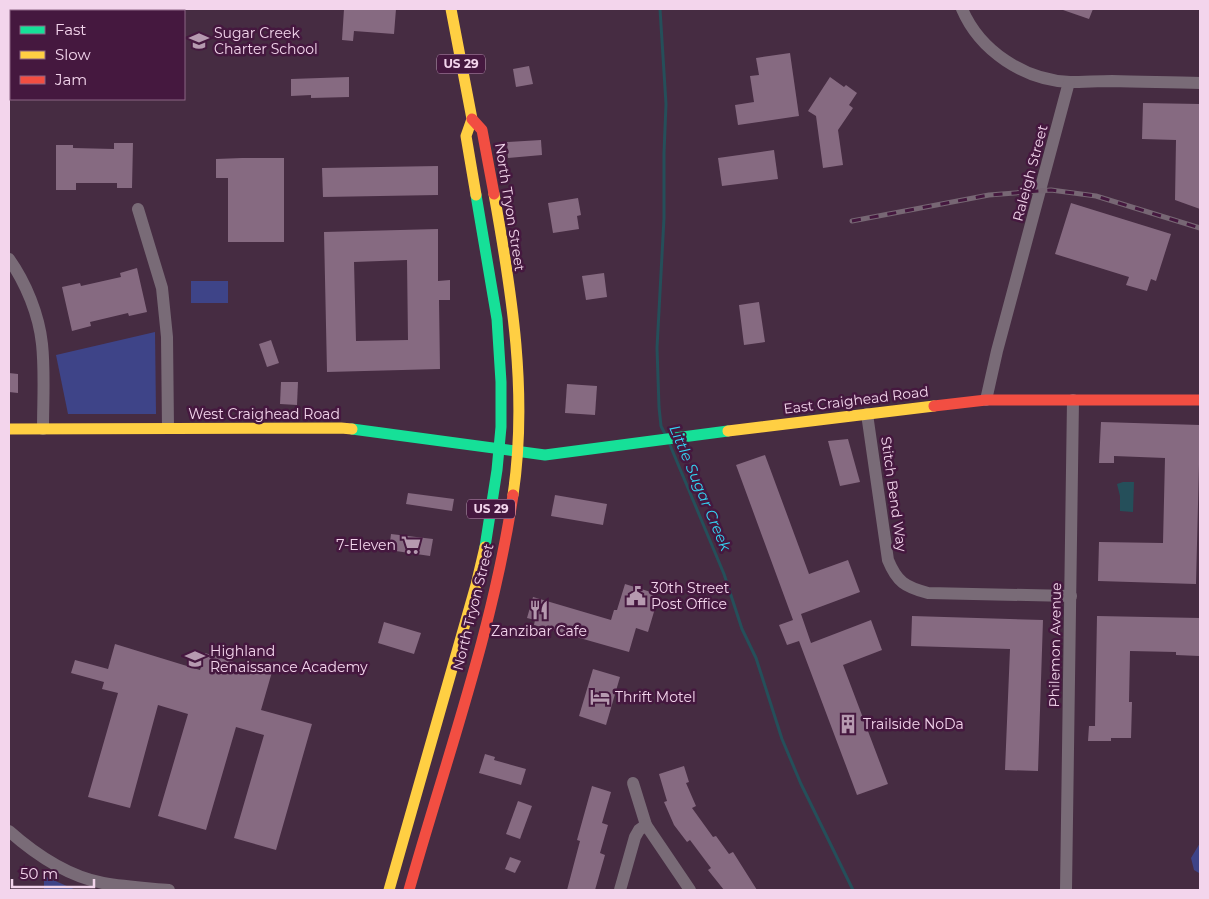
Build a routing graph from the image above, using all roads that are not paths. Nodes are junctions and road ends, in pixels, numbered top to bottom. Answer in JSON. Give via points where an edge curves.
{"nodes":[{"id":1,"x":451,"y":9,"type":"edge"},
{"id":2,"x":962,"y":9,"type":"edge"},
{"id":3,"x":1069,"y":82,"type":"junction"},
{"id":4,"x":1200,"y":83,"type":"edge"},
{"id":5,"x":472,"y":119,"type":"junction"},
{"id":6,"x":138,"y":209,"type":"dead end"},
{"id":7,"x":9,"y":259,"type":"edge"},
{"id":8,"x":986,"y":400,"type":"junction"},
{"id":9,"x":1073,"y":400,"type":"junction"},
{"id":10,"x":1200,"y":400,"type":"edge"},
{"id":11,"x":867,"y":414,"type":"junction"},
{"id":12,"x":168,"y":428,"type":"junction"},
{"id":13,"x":9,"y":429,"type":"edge"},
{"id":14,"x":43,"y":429,"type":"junction"},
{"id":15,"x":499,"y":449,"type":"junction"},
{"id":16,"x":518,"y":451,"type":"junction"},
{"id":17,"x":1071,"y":596,"type":"junction"},
{"id":18,"x":633,"y":784,"type":"dead end"},
{"id":19,"x":646,"y":825,"type":"junction"},
{"id":20,"x":9,"y":830,"type":"edge"},
{"id":21,"x":169,"y":890,"type":"edge"},
{"id":22,"x":389,"y":890,"type":"edge"},
{"id":23,"x":409,"y":890,"type":"edge"},
{"id":24,"x":620,"y":890,"type":"edge"},
{"id":25,"x":690,"y":890,"type":"edge"},
{"id":26,"x":1066,"y":890,"type":"edge"}],
"edges":[{"from":1,"to":5,"type":"main road","name":"North Tryon Street","number":"US 29"},
{"from":2,"to":3,"type":"street","via":[[977,35],[1014,66],[1032,74]]},
{"from":3,"to":4,"type":"street"},
{"from":3,"to":8,"type":"street","name":"Raleigh Street"},
{"from":5,"to":15,"type":"main road","name":"North Tryon Street","number":"US 29","via":[[466,136],[498,334],[501,382]]},
{"from":5,"to":16,"type":"main road","name":"North Tryon Street","number":"US 29","via":[[482,130],[510,297],[518,378]]},
{"from":6,"to":12,"type":"street","via":[[162,288],[167,337]]},
{"from":7,"to":14,"type":"street","via":[[29,296],[42,344]]},
{"from":8,"to":9,"type":"main road","name":"East Craighead Road"},
{"from":8,"to":11,"type":"main road","name":"East Craighead Road"},
{"from":9,"to":10,"type":"main road","name":"East Craighead Road"},
{"from":9,"to":17,"type":"street","name":"Philemon Avenue"},
{"from":11,"to":16,"type":"main road","name":"East Craighead Road","via":[[545,455]]},
{"from":11,"to":17,"type":"street","name":"Stitch Bend Way","via":[[888,560],[893,574],[902,584],[928,593]]},
{"from":12,"to":14,"type":"main road","name":"West Craighead Road"},
{"from":12,"to":15,"type":"main road","name":"West Craighead Road","via":[[341,428]]},
{"from":13,"to":14,"type":"main road","name":"West Craighead Road"},
{"from":15,"to":16,"type":"main road","name":"West Craighead Road"},
{"from":15,"to":22,"type":"main road","name":"North Tryon Street","number":"US 29","via":[[476,585]]},
{"from":16,"to":23,"type":"main road","name":"North Tryon Street","number":"US 29","via":[[500,569]]},
{"from":17,"to":26,"type":"street","name":"Philemon Avenue"},
{"from":18,"to":19,"type":"street"},
{"from":19,"to":24,"type":"street","via":[[636,837]]},
{"from":19,"to":25,"type":"street"},
{"from":20,"to":21,"type":"street","via":[[49,862],[82,877]]}]}
